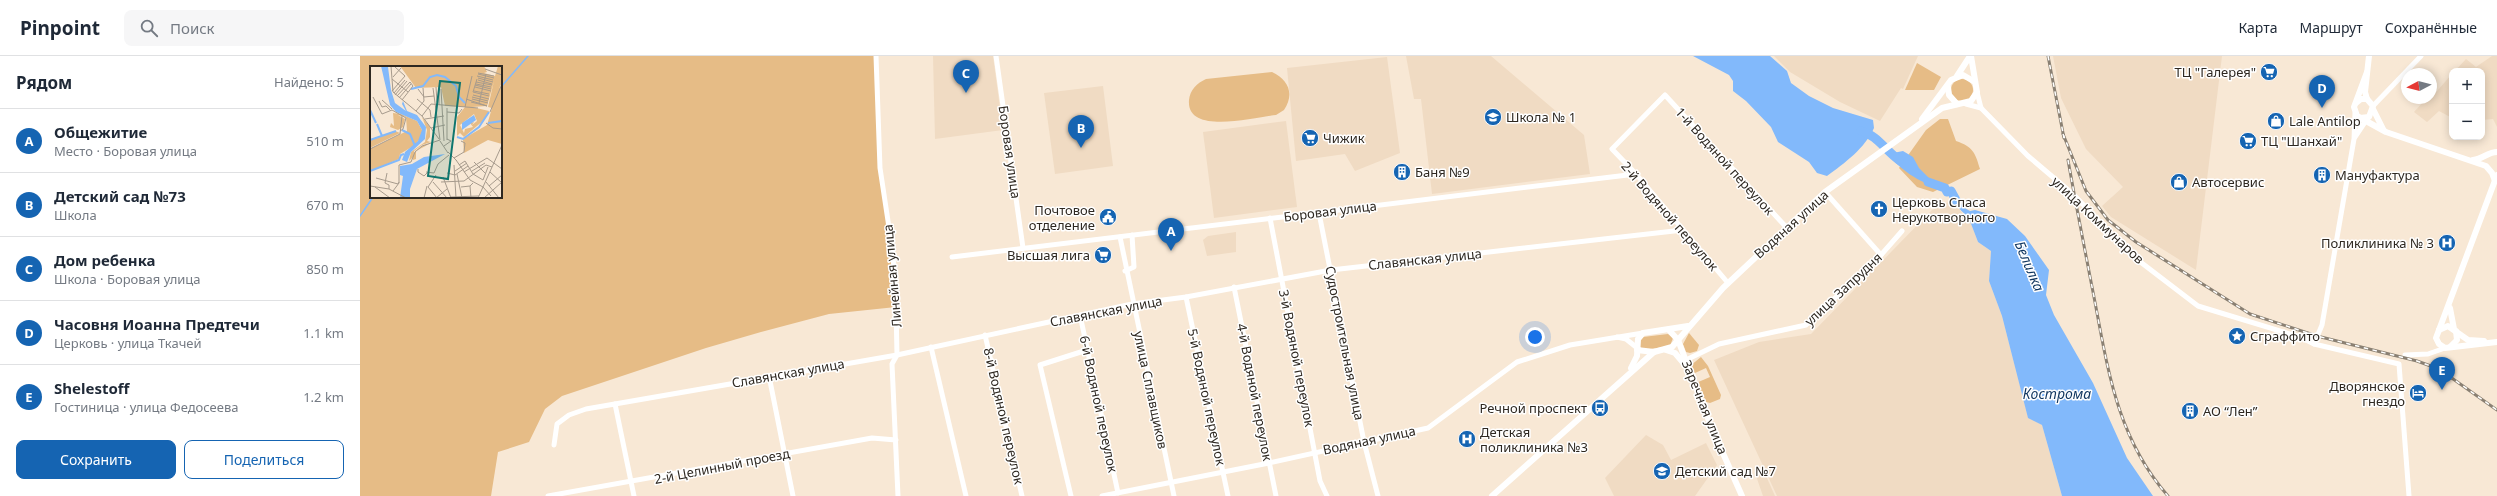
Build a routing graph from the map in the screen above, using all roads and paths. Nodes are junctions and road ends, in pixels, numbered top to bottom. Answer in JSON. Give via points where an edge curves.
{"nodes":[{"id":1,"x":876,"y":56,"type":"edge"},
{"id":2,"x":996,"y":56,"type":"edge"},
{"id":3,"x":1970,"y":56,"type":"edge"},
{"id":4,"x":2369,"y":56,"type":"edge"},
{"id":5,"x":2421,"y":56,"type":"edge"},
{"id":6,"x":2367,"y":72,"type":"junction"},
{"id":7,"x":1958,"y":76,"type":"junction"},
{"id":8,"x":1975,"y":82,"type":"junction"},
{"id":9,"x":1948,"y":87,"type":"junction"},
{"id":10,"x":1977,"y":92,"type":"junction"},
{"id":11,"x":2367,"y":99,"type":"junction"},
{"id":12,"x":2356,"y":103,"type":"junction"},
{"id":13,"x":1957,"y":104,"type":"junction"},
{"id":14,"x":1966,"y":104,"type":"junction"},
{"id":15,"x":1981,"y":108,"type":"junction"},
{"id":16,"x":2373,"y":108,"type":"junction"},
{"id":17,"x":2354,"y":113,"type":"junction"},
{"id":18,"x":2365,"y":118,"type":"junction"},
{"id":19,"x":1918,"y":125,"type":"junction"},
{"id":20,"x":2386,"y":132,"type":"junction"},
{"id":21,"x":2354,"y":139,"type":"junction"},
{"id":22,"x":1612,"y":149,"type":"joint"},
{"id":23,"x":2497,"y":152,"type":"edge"},
{"id":24,"x":2486,"y":157,"type":"junction"},
{"id":25,"x":2471,"y":160,"type":"junction"},
{"id":26,"x":2488,"y":168,"type":"junction"},
{"id":27,"x":2497,"y":171,"type":"edge"},
{"id":28,"x":1636,"y":174,"type":"junction"},
{"id":29,"x":2496,"y":178,"type":"edge"},
{"id":30,"x":1825,"y":192,"type":"junction"},
{"id":31,"x":1319,"y":212,"type":"junction"},
{"id":32,"x":1270,"y":218,"type":"junction"},
{"id":33,"x":1786,"y":227,"type":"junction"},
{"id":34,"x":1683,"y":230,"type":"junction"},
{"id":35,"x":1902,"y":231,"type":"dead end"},
{"id":36,"x":1132,"y":235,"type":"junction"},
{"id":37,"x":1120,"y":237,"type":"junction"},
{"id":38,"x":1023,"y":248,"type":"junction"},
{"id":39,"x":1881,"y":255,"type":"junction"},
{"id":40,"x":952,"y":257,"type":"dead end"},
{"id":41,"x":1330,"y":270,"type":"junction"},
{"id":42,"x":1125,"y":271,"type":"junction"},
{"id":43,"x":1282,"y":278,"type":"junction"},
{"id":44,"x":1728,"y":283,"type":"junction"},
{"id":45,"x":1234,"y":287,"type":"junction"},
{"id":46,"x":1186,"y":297,"type":"junction"},
{"id":47,"x":1132,"y":304,"type":"junction"},
{"id":48,"x":2450,"y":305,"type":"junction"},
{"id":49,"x":1080,"y":315,"type":"junction"},
{"id":50,"x":1688,"y":326,"type":"junction"},
{"id":51,"x":1669,"y":330,"type":"junction"},
{"id":52,"x":2455,"y":330,"type":"junction"},
{"id":53,"x":2438,"y":332,"type":"junction"},
{"id":54,"x":1643,"y":333,"type":"junction"},
{"id":55,"x":985,"y":335,"type":"junction"},
{"id":56,"x":1616,"y":337,"type":"junction"},
{"id":57,"x":1678,"y":340,"type":"junction"},
{"id":58,"x":2497,"y":342,"type":"edge"},
{"id":59,"x":2314,"y":344,"type":"junction"},
{"id":60,"x":931,"y":347,"type":"junction"},
{"id":61,"x":2448,"y":347,"type":"junction"},
{"id":62,"x":1636,"y":348,"type":"junction"},
{"id":63,"x":1087,"y":350,"type":"junction"},
{"id":64,"x":1666,"y":350,"type":"junction"},
{"id":65,"x":1654,"y":352,"type":"junction"},
{"id":66,"x":897,"y":355,"type":"junction"},
{"id":67,"x":2405,"y":355,"type":"dead end"},
{"id":68,"x":1686,"y":364,"type":"junction"},
{"id":69,"x":1629,"y":372,"type":"junction"},
{"id":70,"x":769,"y":376,"type":"junction"},
{"id":71,"x":615,"y":404,"type":"junction"},
{"id":72,"x":896,"y":440,"type":"junction"},
{"id":73,"x":1364,"y":442,"type":"junction"},
{"id":74,"x":554,"y":445,"type":"dead end"},
{"id":75,"x":1314,"y":452,"type":"junction"},
{"id":76,"x":784,"y":454,"type":"junction"},
{"id":77,"x":1268,"y":463,"type":"junction"},
{"id":78,"x":1222,"y":472,"type":"junction"},
{"id":79,"x":1171,"y":481,"type":"junction"},
{"id":80,"x":631,"y":483,"type":"junction"},
{"id":81,"x":1118,"y":493,"type":"junction"},
{"id":82,"x":548,"y":496,"type":"edge"},
{"id":83,"x":634,"y":496,"type":"edge"},
{"id":84,"x":793,"y":496,"type":"edge"},
{"id":85,"x":898,"y":496,"type":"edge"},
{"id":86,"x":966,"y":496,"type":"edge"},
{"id":87,"x":1022,"y":496,"type":"edge"},
{"id":88,"x":1071,"y":496,"type":"edge"},
{"id":89,"x":1102,"y":496,"type":"edge"},
{"id":90,"x":1174,"y":496,"type":"edge"},
{"id":91,"x":1228,"y":496,"type":"edge"},
{"id":92,"x":1276,"y":496,"type":"edge"},
{"id":93,"x":1327,"y":496,"type":"edge"},
{"id":94,"x":1378,"y":496,"type":"edge"},
{"id":95,"x":1492,"y":496,"type":"edge"},
{"id":96,"x":1742,"y":496,"type":"edge"},
{"id":97,"x":2409,"y":496,"type":"edge"}],
"edges":[{"from":1,"to":66,"type":"street","name":"Линейная улица","via":[[880,168],[893,254]]},
{"from":2,"to":38,"type":"street","name":"Боровая улица"},
{"from":3,"to":7,"type":"street"},
{"from":3,"to":8,"type":"street"},
{"from":4,"to":6,"type":"street"},
{"from":5,"to":16,"type":"street"},
{"from":6,"to":11,"type":"street"},
{"from":6,"to":12,"type":"street"},
{"from":7,"to":8,"type":"street","via":[[1968,76]]},
{"from":7,"to":9,"type":"street","via":[[1951,80]]},
{"from":8,"to":10,"type":"street"},
{"from":9,"to":13,"type":"street","via":[[1948,95]]},
{"from":9,"to":19,"type":"street"},
{"from":10,"to":14,"type":"street"},
{"from":10,"to":15,"type":"street"},
{"from":11,"to":12,"type":"street","via":[[2361,99]]},
{"from":11,"to":16,"type":"street"},
{"from":12,"to":17,"type":"street"},
{"from":13,"to":14,"type":"street"},
{"from":13,"to":19,"type":"street","via":[[1942,108]]},
{"from":14,"to":15,"type":"street"},
{"from":15,"to":59,"type":"street","name":"улица Коммунаров","via":[[2028,156],[2074,195],[2130,254],[2198,306],[2300,337]]},
{"from":16,"to":18,"type":"street"},
{"from":16,"to":20,"type":"street","via":[[2380,126]]},
{"from":17,"to":18,"type":"street"},
{"from":17,"to":21,"type":"street"},
{"from":18,"to":20,"type":"street"},
{"from":18,"to":21,"type":"street"},
{"from":19,"to":30,"type":"street","name":"Водяная улица"},
{"from":20,"to":25,"type":"street"},
{"from":21,"to":59,"type":"street","via":[[2322,325]]},
{"from":22,"to":28,"type":"street","name":"2-й Водяной переулок"},
{"from":22,"to":33,"type":"street","name":"1-й Водяной переулок","via":[[1665,95]]},
{"from":23,"to":24,"type":"street"},
{"from":24,"to":25,"type":"street"},
{"from":24,"to":26,"type":"street"},
{"from":25,"to":26,"type":"street"},
{"from":26,"to":27,"type":"street"},
{"from":26,"to":29,"type":"street"},
{"from":28,"to":31,"type":"street","name":"Боровая улица"},
{"from":28,"to":34,"type":"street","name":"2-й Водяной переулок"},
{"from":29,"to":48,"type":"street"},
{"from":30,"to":33,"type":"street","name":"Водяная улица"},
{"from":30,"to":39,"type":"street"},
{"from":31,"to":32,"type":"street","name":"Боровая улица"},
{"from":31,"to":41,"type":"street","name":"Судостроительная улица"},
{"from":32,"to":36,"type":"street","name":"Боровая улица"},
{"from":32,"to":43,"type":"street","name":"3-й Водяной переулок"},
{"from":33,"to":44,"type":"street","name":"Водяная улица"},
{"from":34,"to":41,"type":"street","name":"Славянская улица"},
{"from":34,"to":44,"type":"street","name":"2-й Водяной переулок"},
{"from":35,"to":39,"type":"street","name":"улица Запрудня"},
{"from":36,"to":37,"type":"street","name":"Боровая улица"},
{"from":36,"to":42,"type":"street","via":[[1135,263],[1134,267]]},
{"from":37,"to":38,"type":"street","name":"Боровая улица"},
{"from":37,"to":42,"type":"street","name":"улица Сплавщиков"},
{"from":38,"to":40,"type":"street","name":"Боровая улица"},
{"from":39,"to":68,"type":"street","name":"улица Запрудня","via":[[1806,325],[1719,344]]},
{"from":41,"to":43,"type":"street","name":"Славянская улица"},
{"from":41,"to":73,"type":"street","name":"Судостроительная улица"},
{"from":42,"to":47,"type":"street","name":"улица Сплавщиков"},
{"from":43,"to":45,"type":"street","name":"Славянская улица"},
{"from":43,"to":75,"type":"street","name":"3-й Водяной переулок"},
{"from":44,"to":50,"type":"street","name":"Водяная улица"},
{"from":45,"to":46,"type":"street","name":"Славянская улица"},
{"from":45,"to":77,"type":"street","name":"4-й Водяной переулок"},
{"from":46,"to":47,"type":"street","name":"Славянская улица"},
{"from":46,"to":78,"type":"street","name":"5-й Водяной переулок"},
{"from":47,"to":49,"type":"street","name":"Славянская улица"},
{"from":47,"to":79,"type":"street","name":"улица Сплавщиков"},
{"from":48,"to":52,"type":"street"},
{"from":48,"to":53,"type":"street"},
{"from":49,"to":55,"type":"street","name":"Славянская улица"},
{"from":49,"to":63,"type":"street","name":"6-й Водяной переулок"},
{"from":50,"to":51,"type":"street"},
{"from":50,"to":57,"type":"street","name":"Водяная улица"},
{"from":51,"to":54,"type":"street"},
{"from":51,"to":57,"type":"street"},
{"from":52,"to":53,"type":"street","via":[[2445,326]]},
{"from":52,"to":58,"type":"street","via":[[2468,340]]},
{"from":52,"to":61,"type":"street","via":[[2457,340]]},
{"from":53,"to":61,"type":"street","via":[[2437,341]]},
{"from":54,"to":56,"type":"street","name":"Водяная улица"},
{"from":54,"to":62,"type":"street"},
{"from":55,"to":60,"type":"street","name":"Славянская улица"},
{"from":55,"to":87,"type":"street","name":"8-й Водяной переулок"},
{"from":56,"to":62,"type":"street","via":[[1626,339]]},
{"from":56,"to":73,"type":"street","name":"Водяная улица","via":[[1570,345],[1517,362],[1428,428]]},
{"from":57,"to":64,"type":"street","name":"Водяная улица"},
{"from":57,"to":68,"type":"street","name":"Заречная улица"},
{"from":58,"to":61,"type":"street"},
{"from":59,"to":97,"type":"street","name":"улица Коммунаров","via":[[2399,364]]},
{"from":60,"to":66,"type":"street","name":"Славянская улица"},
{"from":60,"to":86,"type":"street"},
{"from":61,"to":67,"type":"street","via":[[2428,354]]},
{"from":62,"to":65,"type":"street"},
{"from":62,"to":69,"type":"street","via":[[1635,362]]},
{"from":63,"to":81,"type":"street","name":"6-й Водяной переулок"},
{"from":63,"to":88,"type":"street","via":[[1040,365]]},
{"from":64,"to":65,"type":"street"},
{"from":64,"to":68,"type":"street"},
{"from":65,"to":69,"type":"street"},
{"from":66,"to":70,"type":"street","name":"Славянская улица"},
{"from":66,"to":72,"type":"street","name":"Линейная улица","via":[[892,364]]},
{"from":68,"to":96,"type":"street","name":"Заречная улица"},
{"from":69,"to":95,"type":"street"},
{"from":70,"to":71,"type":"street","name":"Славянская улица"},
{"from":70,"to":76,"type":"street"},
{"from":71,"to":74,"type":"street","name":"Славянская улица","via":[[569,415],[557,424]]},
{"from":71,"to":80,"type":"street"},
{"from":72,"to":76,"type":"street","name":"2-й Целинный проезд","via":[[872,438]]},
{"from":72,"to":85,"type":"street","name":"Линейная улица"},
{"from":73,"to":75,"type":"street","name":"Водяная улица"},
{"from":73,"to":94,"type":"street","name":"Судостроительная улица"},
{"from":75,"to":77,"type":"street","name":"Водяная улица"},
{"from":75,"to":93,"type":"street","name":"3-й Водяной переулок","via":[[1320,481]]},
{"from":76,"to":80,"type":"street","name":"2-й Целинный проезд"},
{"from":76,"to":84,"type":"street"},
{"from":77,"to":78,"type":"street","name":"Водяная улица"},
{"from":77,"to":92,"type":"street","name":"4-й Водяной переулок"},
{"from":78,"to":79,"type":"street","name":"Водяная улица"},
{"from":78,"to":91,"type":"street","name":"5-й Водяной переулок"},
{"from":79,"to":81,"type":"street","name":"Водяная улица"},
{"from":79,"to":90,"type":"street","name":"улица Сплавщиков"},
{"from":80,"to":82,"type":"street","name":"2-й Целинный проезд"},
{"from":80,"to":83,"type":"street"},
{"from":81,"to":89,"type":"street","name":"Водяная улица"}]}
